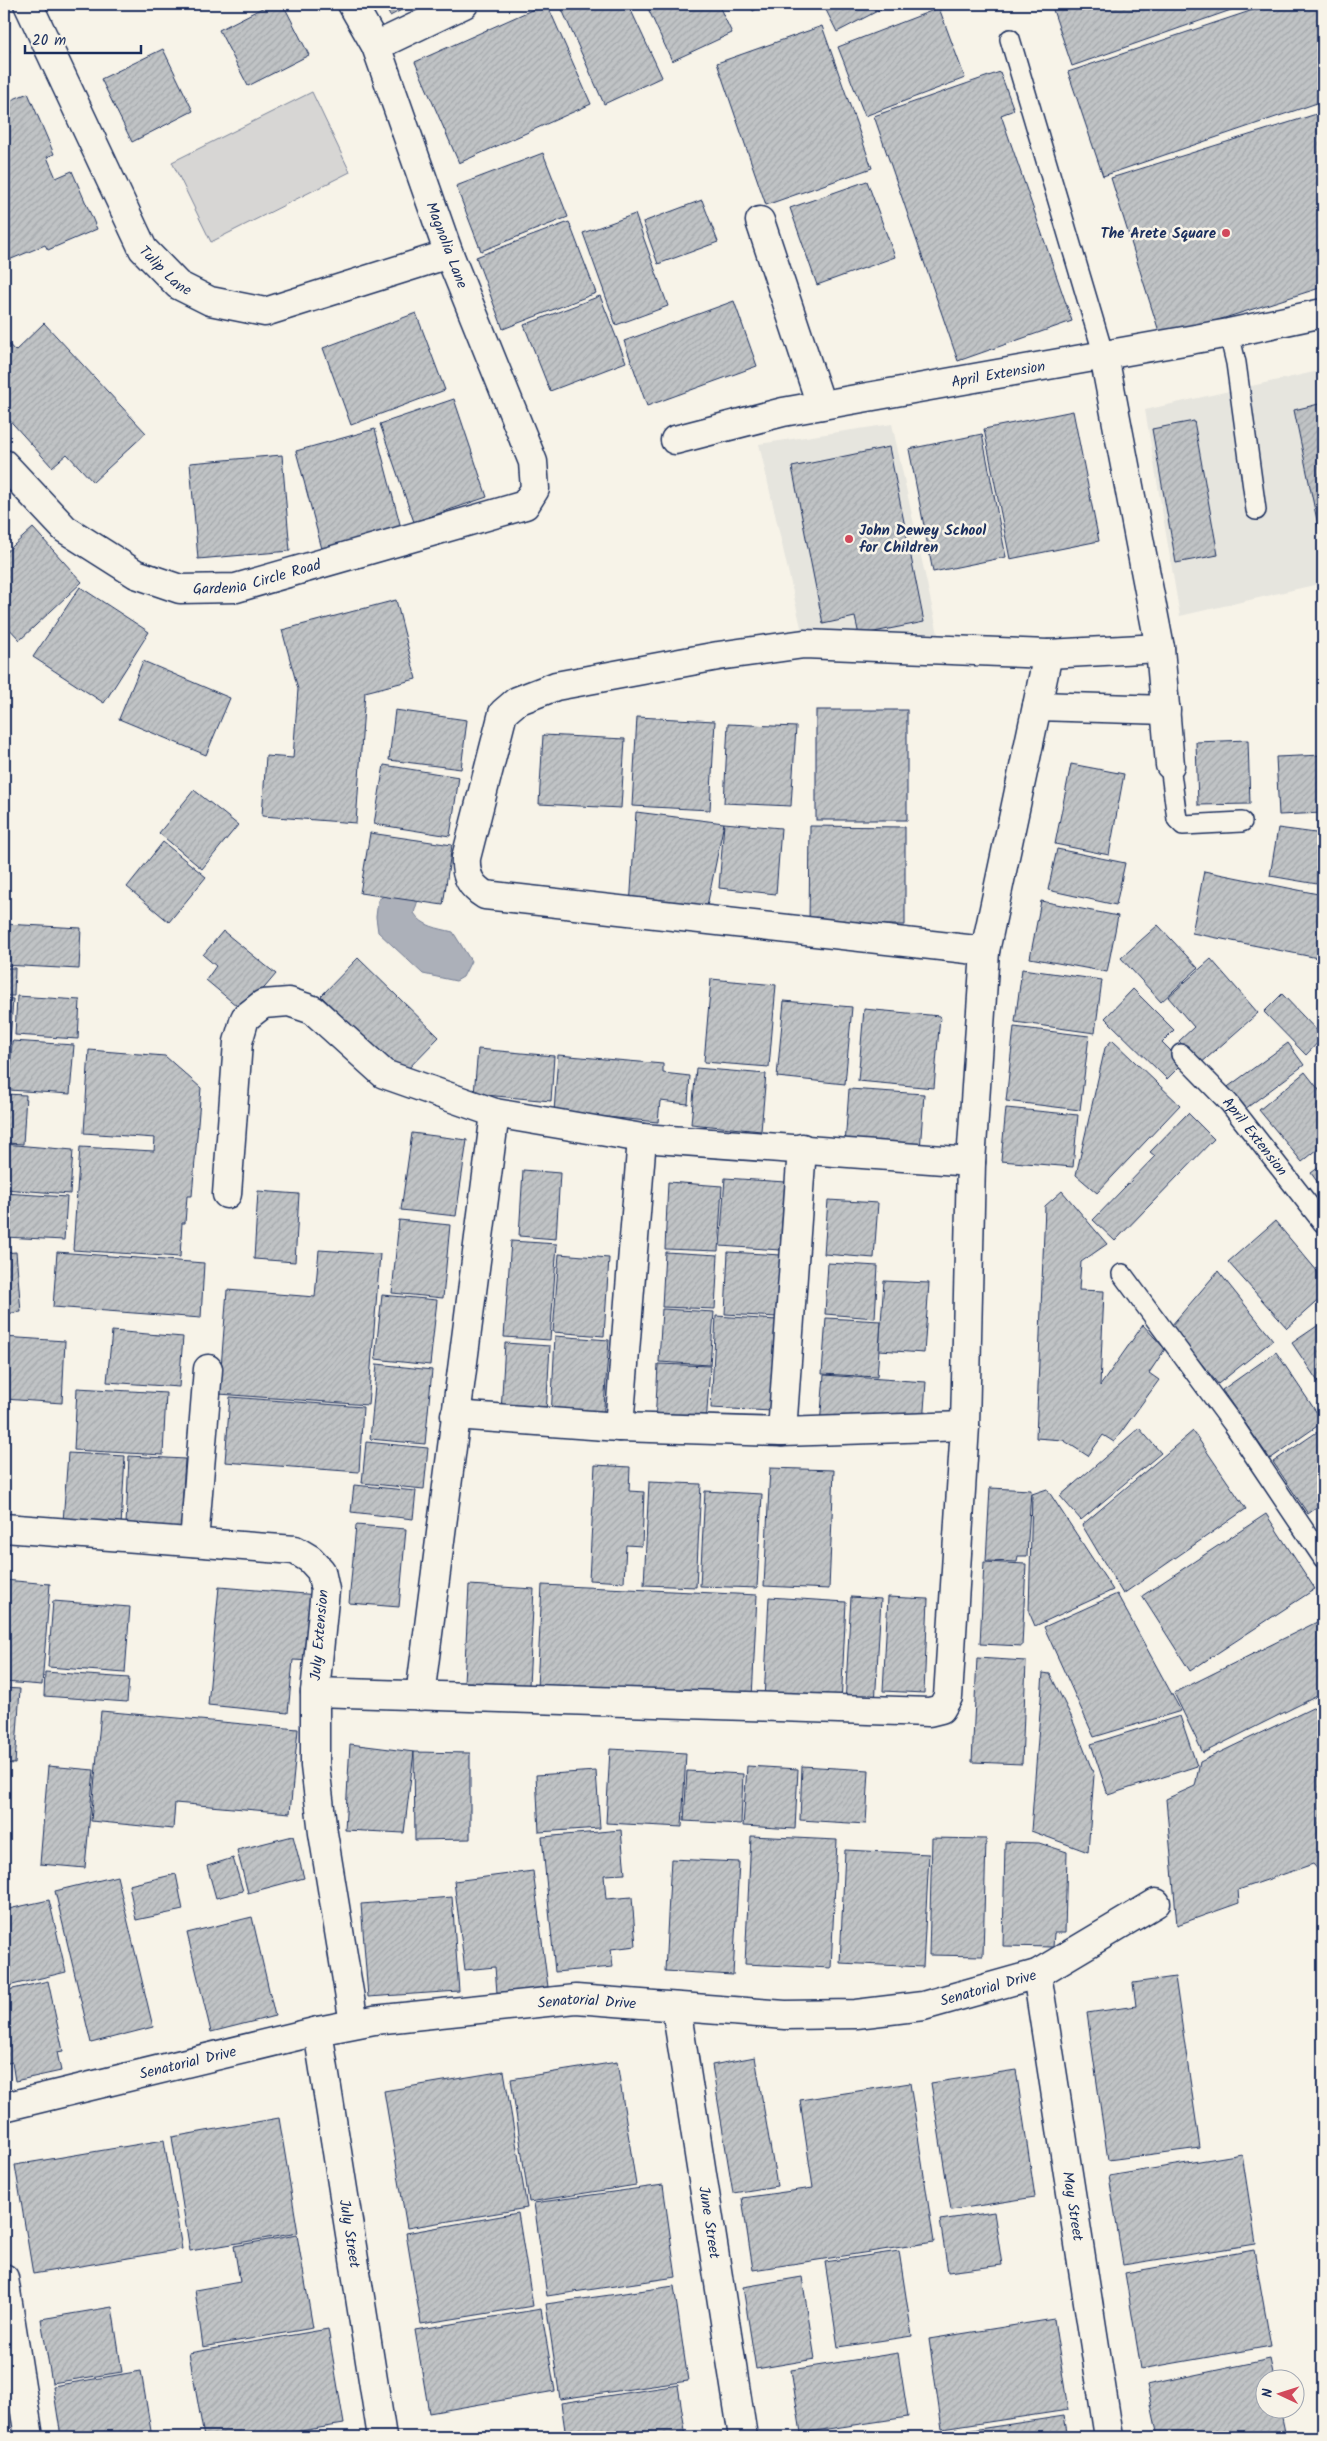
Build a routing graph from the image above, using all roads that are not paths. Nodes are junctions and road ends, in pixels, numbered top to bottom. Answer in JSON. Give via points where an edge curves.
{"nodes":[{"id":1,"x":28,"y":4,"type":"edge"},
{"id":2,"x":352,"y":4,"type":"edge"},
{"id":3,"x":464,"y":4,"type":"edge"},
{"id":4,"x":1010,"y":39,"type":"dead end"},
{"id":5,"x":376,"y":46,"type":"junction"},
{"id":6,"x":760,"y":221,"type":"dead end"},
{"id":7,"x":449,"y":254,"type":"junction"},
{"id":8,"x":1323,"y":313,"type":"edge"},
{"id":9,"x":1229,"y":333,"type":"junction"},
{"id":10,"x":1104,"y":356,"type":"junction"},
{"id":11,"x":821,"y":405,"type":"junction"},
{"id":12,"x":675,"y":440,"type":"dead end"},
{"id":13,"x":4,"y":464,"type":"edge"},
{"id":14,"x":535,"y":489,"type":"joint"},
{"id":15,"x":1256,"y":510,"type":"dead end"},
{"id":16,"x":1160,"y":648,"type":"junction"},
{"id":17,"x":1048,"y":654,"type":"junction"},
{"id":18,"x":1036,"y":706,"type":"junction"},
{"id":19,"x":1166,"y":710,"type":"junction"},
{"id":20,"x":1170,"y":765,"type":"joint"},
{"id":21,"x":1242,"y":822,"type":"dead end"},
{"id":22,"x":985,"y":951,"type":"junction"},
{"id":23,"x":1182,"y":1054,"type":"dead end"},
{"id":24,"x":495,"y":1113,"type":"junction"},
{"id":25,"x":642,"y":1138,"type":"junction"},
{"id":26,"x":802,"y":1148,"type":"junction"},
{"id":27,"x":971,"y":1162,"type":"junction"},
{"id":28,"x":227,"y":1194,"type":"dead end"},
{"id":29,"x":1323,"y":1223,"type":"edge"},
{"id":30,"x":1122,"y":1274,"type":"dead end"},
{"id":31,"x":208,"y":1369,"type":"dead end"},
{"id":32,"x":455,"y":1415,"type":"junction"},
{"id":33,"x":619,"y":1426,"type":"junction"},
{"id":34,"x":965,"y":1426,"type":"junction"},
{"id":35,"x":782,"y":1432,"type":"junction"},
{"id":36,"x":4,"y":1528,"type":"edge"},
{"id":37,"x":194,"y":1542,"type":"junction"},
{"id":38,"x":1323,"y":1558,"type":"edge"},
{"id":39,"x":315,"y":1692,"type":"junction"},
{"id":40,"x":420,"y":1696,"type":"junction"},
{"id":41,"x":1156,"y":1903,"type":"dead end"},
{"id":42,"x":1037,"y":1974,"type":"junction"},
{"id":43,"x":676,"y":2007,"type":"junction"},
{"id":44,"x":354,"y":2023,"type":"junction"},
{"id":45,"x":318,"y":2031,"type":"junction"},
{"id":46,"x":4,"y":2106,"type":"edge"},
{"id":47,"x":4,"y":2278,"type":"edge"},
{"id":48,"x":30,"y":2437,"type":"edge"},
{"id":49,"x":382,"y":2437,"type":"edge"},
{"id":50,"x":742,"y":2437,"type":"edge"},
{"id":51,"x":1110,"y":2437,"type":"edge"}],
"edges":[{"from":1,"to":7,"type":"street","name":"Tulip Lane","via":[[143,249],[178,284],[210,301],[265,312]]},
{"from":2,"to":5,"type":"street","name":"Magnolia Lane"},
{"from":3,"to":5,"type":"street"},
{"from":4,"to":10,"type":"lane"},
{"from":5,"to":7,"type":"street","name":"Magnolia Lane"},
{"from":6,"to":11,"type":"street"},
{"from":7,"to":14,"type":"street","name":"Magnolia Lane","via":[[534,462]]},
{"from":8,"to":9,"type":"street","name":"April Extension"},
{"from":9,"to":10,"type":"street","name":"April Extension"},
{"from":9,"to":15,"type":"lane"},
{"from":10,"to":11,"type":"street","name":"April Extension"},
{"from":10,"to":16,"type":"street"},
{"from":11,"to":12,"type":"street","name":"April Extension"},
{"from":13,"to":14,"type":"street","name":"Gardenia Circle Road","via":[[65,529],[136,574],[180,589],[236,588],[525,505]]},
{"from":16,"to":17,"type":"street"},
{"from":16,"to":19,"type":"street"},
{"from":17,"to":18,"type":"street"},
{"from":17,"to":22,"type":"street","via":[[804,644],[718,656],[556,686],[517,701],[503,713],[466,858],[465,870],[469,881],[476,890],[485,894]]},
{"from":18,"to":19,"type":"street"},
{"from":18,"to":22,"type":"street"},
{"from":19,"to":20,"type":"street"},
{"from":20,"to":21,"type":"lane","via":[[1177,819],[1183,825]]},
{"from":22,"to":27,"type":"street"},
{"from":23,"to":29,"type":"lane","name":"April Extension","via":[[1229,1102]]},
{"from":24,"to":25,"type":"street"},
{"from":24,"to":28,"type":"street","via":[[384,1074],[313,1010],[289,1002],[263,1004],[246,1018],[238,1042]]},
{"from":24,"to":32,"type":"street"},
{"from":25,"to":26,"type":"street"},
{"from":25,"to":33,"type":"street"},
{"from":26,"to":27,"type":"street"},
{"from":26,"to":35,"type":"street"},
{"from":27,"to":34,"type":"street"},
{"from":30,"to":38,"type":"lane","via":[[1233,1424]]},
{"from":31,"to":37,"type":"street"},
{"from":32,"to":33,"type":"street"},
{"from":32,"to":40,"type":"street"},
{"from":33,"to":35,"type":"street"},
{"from":34,"to":35,"type":"street"},
{"from":34,"to":40,"type":"street","via":[[948,1697],[941,1709],[929,1712]]},
{"from":36,"to":37,"type":"street","name":"July Extension"},
{"from":37,"to":39,"type":"street","name":"July Extension","via":[[295,1550],[321,1571],[325,1590]]},
{"from":39,"to":40,"type":"street"},
{"from":39,"to":44,"type":"street","name":"July Extension","via":[[316,1766],[323,1833]]},
{"from":41,"to":42,"type":"street","name":"Senatorial Drive"},
{"from":42,"to":43,"type":"street","name":"Senatorial Drive","via":[[923,2006],[856,2014],[785,2015]]},
{"from":42,"to":51,"type":"street","name":"May Street"},
{"from":43,"to":44,"type":"street","name":"Senatorial Drive","via":[[576,1999]]},
{"from":43,"to":50,"type":"street","name":"June Street"},
{"from":44,"to":45,"type":"street","name":"Senatorial Drive"},
{"from":45,"to":46,"type":"street","name":"Senatorial Drive"},
{"from":45,"to":49,"type":"street","name":"July Street"},
{"from":47,"to":48,"type":"street"}]}
